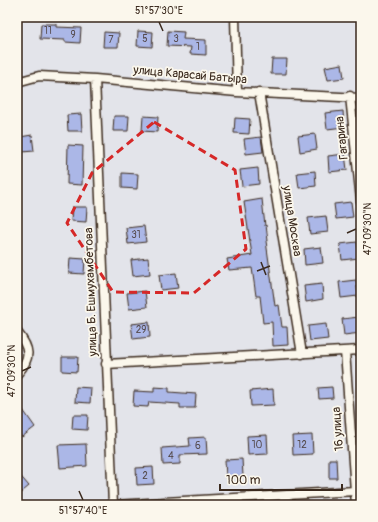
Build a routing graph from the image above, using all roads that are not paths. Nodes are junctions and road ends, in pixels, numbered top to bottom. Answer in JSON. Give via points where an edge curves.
{"nodes":[{"id":1,"x":235,"y":17,"type":"edge"},
{"id":2,"x":95,"y":79,"type":"junction"},
{"id":3,"x":17,"y":82,"type":"edge"},
{"id":4,"x":237,"y":92,"type":"junction"},
{"id":5,"x":259,"y":92,"type":"junction"},
{"id":6,"x":350,"y":96,"type":"junction"},
{"id":7,"x":361,"y":98,"type":"edge"},
{"id":8,"x":361,"y":201,"type":"edge"},
{"id":9,"x":17,"y":332,"type":"edge"},
{"id":10,"x":361,"y":350,"type":"edge"},
{"id":11,"x":345,"y":351,"type":"junction"},
{"id":12,"x":302,"y":354,"type":"junction"},
{"id":13,"x":106,"y":364,"type":"junction"},
{"id":14,"x":17,"y":374,"type":"edge"},
{"id":15,"x":355,"y":491,"type":"junction"},
{"id":16,"x":113,"y":505,"type":"edge"},
{"id":17,"x":356,"y":505,"type":"edge"}],
"edges":[{"from":1,"to":4,"type":"street"},
{"from":2,"to":3,"type":"street","name":"улица Карасай Батыра","via":[[39,76]]},
{"from":2,"to":4,"type":"street","name":"улица Карасай Батыра"},
{"from":2,"to":13,"type":"street","name":"улица Б. Ешмухамбетова"},
{"from":4,"to":5,"type":"street","name":"улица Карасай Батыра"},
{"from":5,"to":6,"type":"street","name":"улица Карасай Батыра"},
{"from":5,"to":12,"type":"street","name":"улица Москва"},
{"from":6,"to":7,"type":"street","name":"улица Карасай Батыра"},
{"from":6,"to":8,"type":"street","name":"Гагарина"},
{"from":9,"to":14,"type":"street","via":[[28,349],[25,365]]},
{"from":10,"to":11,"type":"street"},
{"from":11,"to":12,"type":"street"},
{"from":11,"to":15,"type":"street","name":"16 улица"},
{"from":12,"to":13,"type":"street"},
{"from":13,"to":16,"type":"street","name":"улица Б. Ешмухамбетова"},
{"from":15,"to":16,"type":"street"},
{"from":15,"to":17,"type":"street","name":"16 улица"}]}
